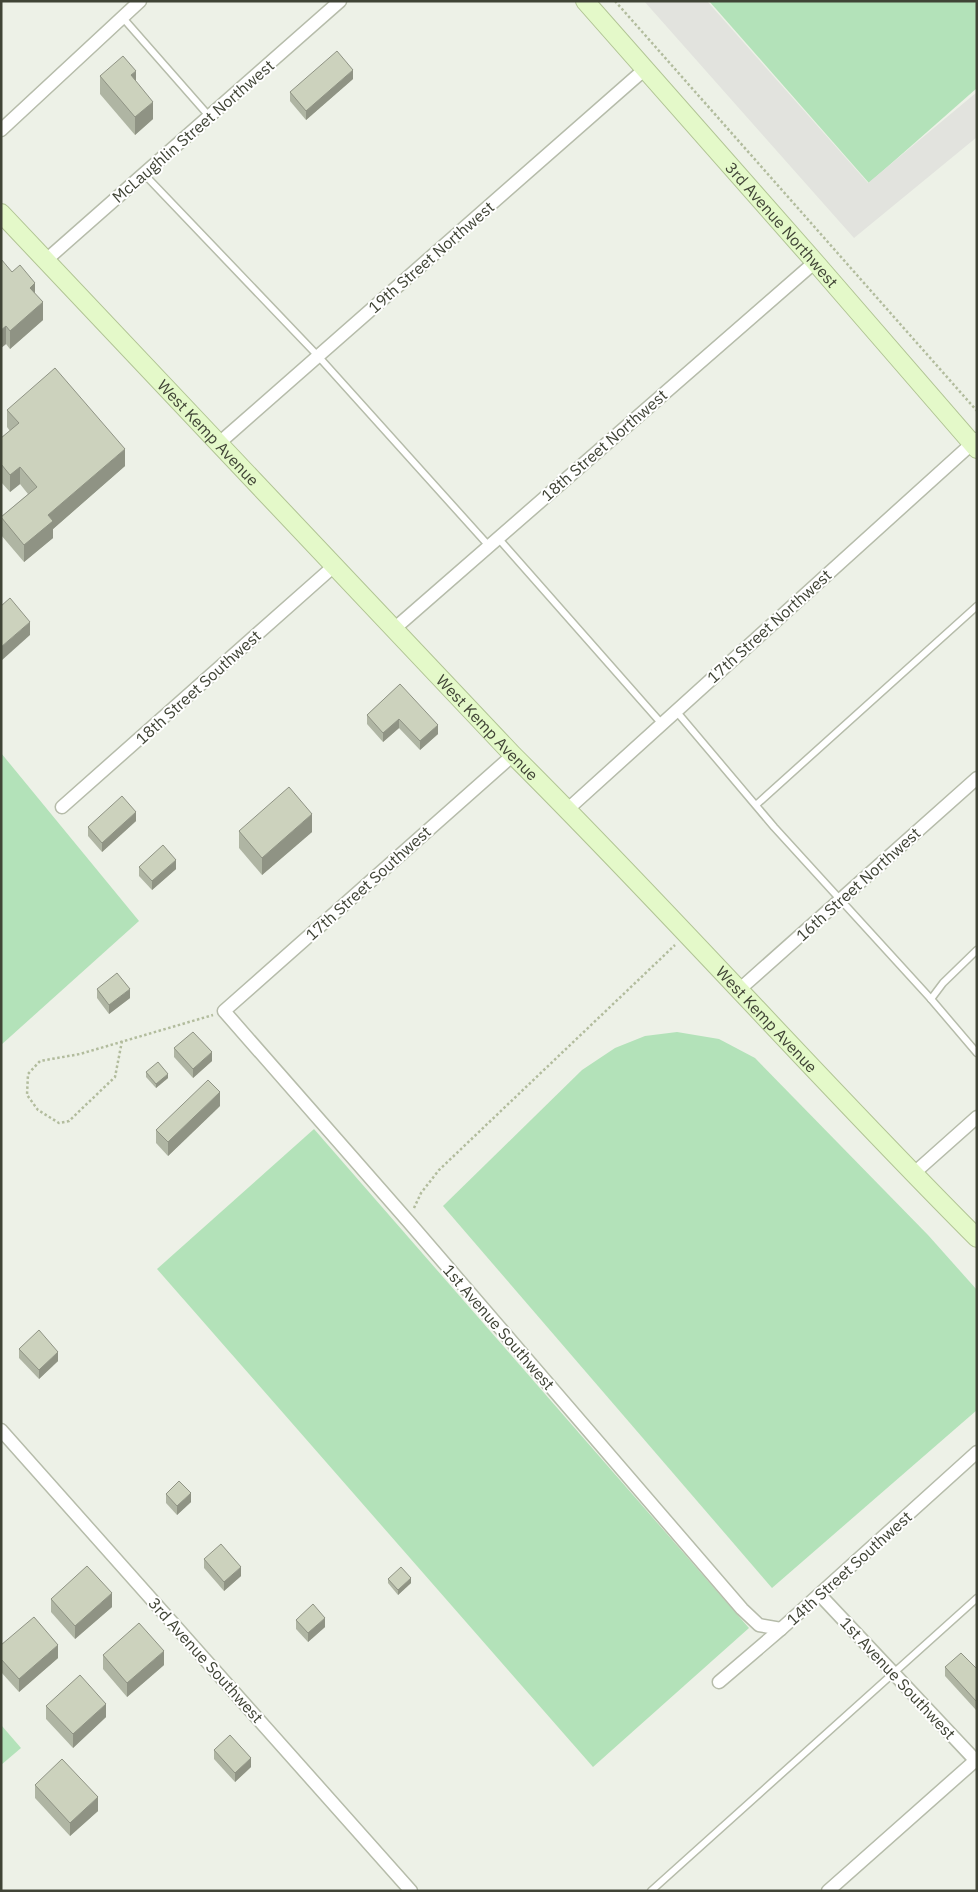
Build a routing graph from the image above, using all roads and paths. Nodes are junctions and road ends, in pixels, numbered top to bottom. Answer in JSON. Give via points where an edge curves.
{"nodes":[{"id":1,"x":140,"y":1,"type":"edge"},
{"id":2,"x":340,"y":1,"type":"edge"},
{"id":3,"x":585,"y":1,"type":"edge"},
{"id":4,"x":615,"y":1,"type":"edge"},
{"id":5,"x":122,"y":18,"type":"junction"},
{"id":6,"x":645,"y":69,"type":"junction"},
{"id":7,"x":209,"y":116,"type":"junction"},
{"id":8,"x":1,"y":130,"type":"edge"},
{"id":9,"x":144,"y":174,"type":"junction"},
{"id":10,"x":1,"y":213,"type":"edge"},
{"id":11,"x":45,"y":261,"type":"junction"},
{"id":12,"x":815,"y":262,"type":"junction"},
{"id":13,"x":318,"y":356,"type":"junction"},
{"id":14,"x":977,"y":411,"type":"edge"},
{"id":15,"x":218,"y":444,"type":"junction"},
{"id":16,"x":975,"y":444,"type":"edge"},
{"id":17,"x":493,"y":542,"type":"junction"},
{"id":18,"x":334,"y":566,"type":"junction"},
{"id":19,"x":977,"y":606,"type":"edge"},
{"id":20,"x":394,"y":629,"type":"junction"},
{"id":21,"x":676,"y":710,"type":"junction"},
{"id":22,"x":662,"y":724,"type":"junction"},
{"id":23,"x":513,"y":755,"type":"junction"},
{"id":24,"x":977,"y":778,"type":"edge"},
{"id":25,"x":756,"y":805,"type":"junction"},
{"id":26,"x":62,"y":807,"type":"dead end"},
{"id":27,"x":568,"y":809,"type":"junction"},
{"id":28,"x":840,"y":900,"type":"junction"},
{"id":29,"x":686,"y":934,"type":"junction"},
{"id":30,"x":977,"y":950,"type":"edge"},
{"id":31,"x":740,"y":989,"type":"junction"},
{"id":32,"x":931,"y":999,"type":"junction"},
{"id":33,"x":224,"y":1012,"type":"junction"},
{"id":34,"x":122,"y":1042,"type":"junction"},
{"id":35,"x":977,"y":1053,"type":"edge"},
{"id":36,"x":977,"y":1117,"type":"edge"},
{"id":37,"x":913,"y":1174,"type":"junction"},
{"id":38,"x":408,"y":1221,"type":"junction"},
{"id":39,"x":977,"y":1238,"type":"edge"},
{"id":40,"x":1,"y":1430,"type":"edge"},
{"id":41,"x":976,"y":1454,"type":"edge"},
{"id":42,"x":820,"y":1595,"type":"junction"},
{"id":43,"x":977,"y":1598,"type":"edge"},
{"id":44,"x":781,"y":1629,"type":"junction"},
{"id":45,"x":894,"y":1674,"type":"junction"},
{"id":46,"x":719,"y":1682,"type":"dead end"},
{"id":47,"x":976,"y":1760,"type":"edge"},
{"id":48,"x":411,"y":1891,"type":"edge"},
{"id":49,"x":651,"y":1891,"type":"edge"},
{"id":50,"x":828,"y":1891,"type":"edge"}],
"edges":[{"from":1,"to":5,"type":"street"},
{"from":2,"to":7,"type":"street","name":"McLaughlin Street Northwest"},
{"from":3,"to":6,"type":"street","name":"3rd Avenue Northwest"},
{"from":4,"to":14,"type":"path"},
{"from":5,"to":7,"type":"lane"},
{"from":5,"to":8,"type":"street"},
{"from":6,"to":12,"type":"street","name":"3rd Avenue Northwest"},
{"from":6,"to":13,"type":"street","name":"19th Street Northwest"},
{"from":7,"to":9,"type":"street","name":"McLaughlin Street Northwest"},
{"from":9,"to":11,"type":"street","name":"McLaughlin Street Northwest"},
{"from":9,"to":13,"type":"lane"},
{"from":10,"to":11,"type":"street","name":"West Kemp Avenue"},
{"from":11,"to":15,"type":"street","name":"West Kemp Avenue"},
{"from":12,"to":16,"type":"street","name":"3rd Avenue Northwest"},
{"from":12,"to":17,"type":"street","name":"18th Street Northwest"},
{"from":13,"to":15,"type":"street","name":"19th Street Northwest"},
{"from":13,"to":17,"type":"lane"},
{"from":15,"to":18,"type":"street","name":"West Kemp Avenue"},
{"from":16,"to":21,"type":"street","name":"17th Street Northwest"},
{"from":17,"to":20,"type":"street","name":"18th Street Northwest"},
{"from":17,"to":22,"type":"lane"},
{"from":18,"to":20,"type":"street","name":"West Kemp Avenue"},
{"from":18,"to":26,"type":"street","name":"18th Street Southwest"},
{"from":19,"to":25,"type":"lane"},
{"from":20,"to":23,"type":"street","name":"West Kemp Avenue"},
{"from":21,"to":22,"type":"street","name":"17th Street Northwest"},
{"from":21,"to":25,"type":"lane"},
{"from":22,"to":27,"type":"street","name":"17th Street Northwest"},
{"from":23,"to":27,"type":"street","name":"West Kemp Avenue"},
{"from":23,"to":33,"type":"street","name":"17th Street Southwest"},
{"from":24,"to":28,"type":"street","name":"16th Street Northwest"},
{"from":25,"to":28,"type":"lane"},
{"from":27,"to":29,"type":"street","name":"West Kemp Avenue"},
{"from":28,"to":31,"type":"street","name":"16th Street Northwest"},
{"from":28,"to":32,"type":"lane"},
{"from":29,"to":31,"type":"street","name":"West Kemp Avenue"},
{"from":29,"to":38,"type":"path","via":[[439,1170],[421,1193]]},
{"from":30,"to":32,"type":"lane"},
{"from":31,"to":37,"type":"street","name":"West Kemp Avenue"},
{"from":32,"to":35,"type":"lane"},
{"from":33,"to":34,"type":"path"},
{"from":33,"to":38,"type":"street","name":"1st Avenue Southwest"},
{"from":34,"to":34,"type":"path","via":[[40,1061],[28,1074],[27,1095],[38,1110],[59,1123],[70,1121],[115,1077]]},
{"from":36,"to":37,"type":"street"},
{"from":37,"to":39,"type":"street","name":"West Kemp Avenue"},
{"from":38,"to":44,"type":"street","name":"1st Avenue Southwest","via":[[742,1609],[759,1625]]},
{"from":40,"to":48,"type":"street","name":"3rd Avenue Southwest"},
{"from":41,"to":42,"type":"street","name":"14th Street Southwest"},
{"from":42,"to":44,"type":"street","name":"14th Street Southwest"},
{"from":42,"to":45,"type":"street","name":"1st Avenue Southwest"},
{"from":43,"to":45,"type":"lane"},
{"from":44,"to":46,"type":"street","name":"14th Street Southwest"},
{"from":45,"to":47,"type":"street","name":"1st Avenue Southwest"},
{"from":45,"to":49,"type":"lane"},
{"from":47,"to":50,"type":"street"}]}
